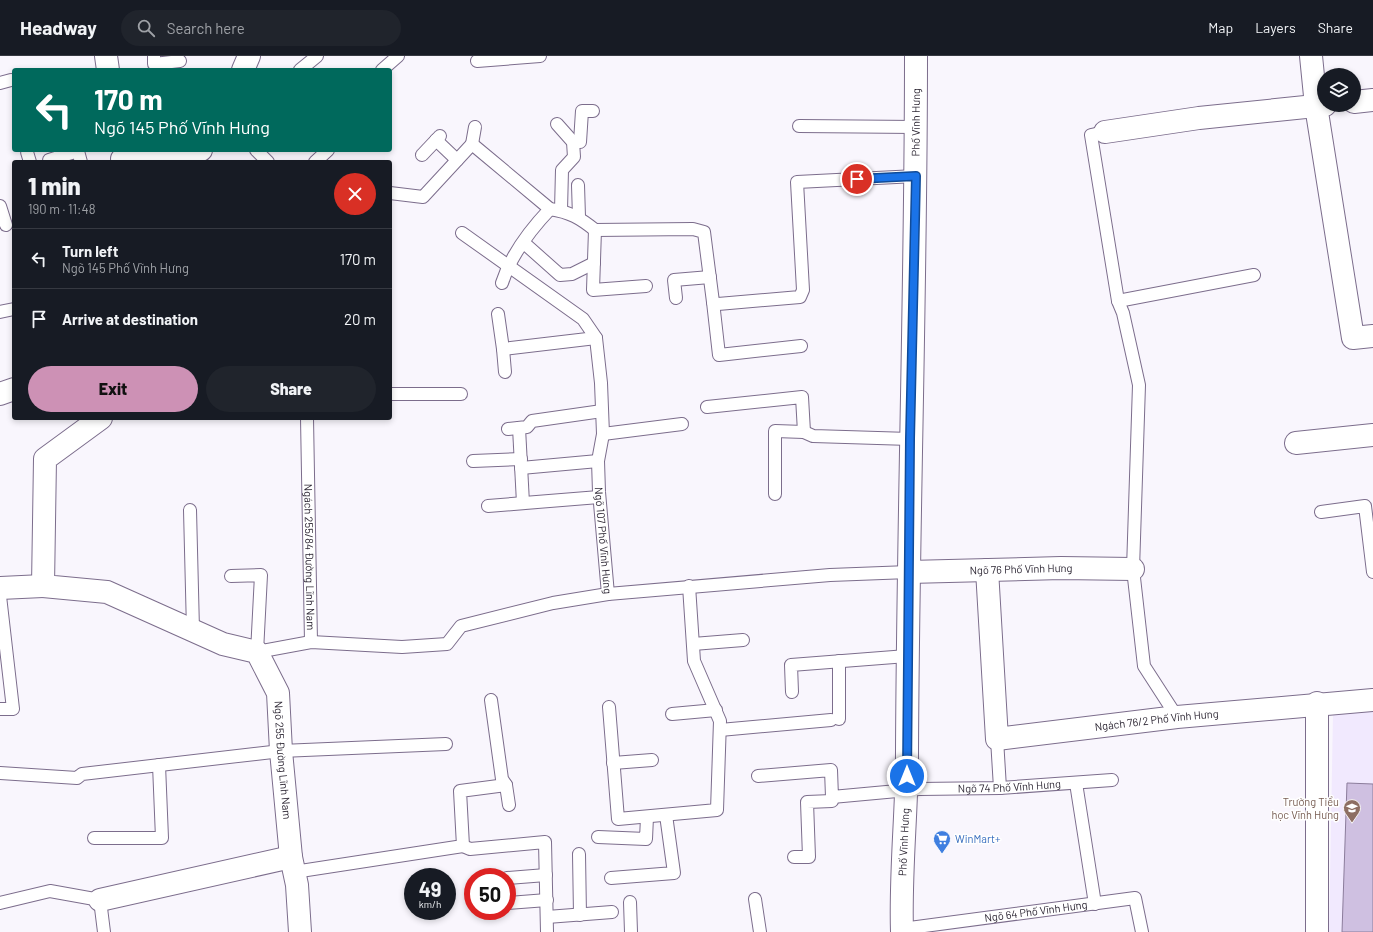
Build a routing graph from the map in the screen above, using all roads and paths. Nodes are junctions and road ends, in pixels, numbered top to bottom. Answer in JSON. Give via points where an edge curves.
{"nodes":[{"id":1,"x":106,"y":56,"type":"edge"},
{"id":2,"x":154,"y":56,"type":"edge"},
{"id":3,"x":249,"y":56,"type":"edge"},
{"id":4,"x":317,"y":56,"type":"edge"},
{"id":5,"x":398,"y":56,"type":"edge"},
{"id":6,"x":540,"y":56,"type":"edge"},
{"id":7,"x":916,"y":56,"type":"edge"},
{"id":8,"x":1311,"y":56,"type":"edge"},
{"id":9,"x":180,"y":61,"type":"dead end"},
{"id":10,"x":477,"y":61,"type":"dead end"},
{"id":11,"x":108,"y":68,"type":"edge"},
{"id":12,"x":244,"y":68,"type":"edge"},
{"id":13,"x":302,"y":68,"type":"edge"},
{"id":14,"x":384,"y":68,"type":"edge"},
{"id":15,"x":1317,"y":89,"type":"edge"},
{"id":16,"x":1373,"y":100,"type":"edge"},
{"id":17,"x":1361,"y":101,"type":"edge"},
{"id":18,"x":1317,"y":105,"type":"edge"},
{"id":19,"x":593,"y":111,"type":"dead end"},
{"id":20,"x":1321,"y":112,"type":"edge"},
{"id":21,"x":556,"y":124,"type":"dead end"},
{"id":22,"x":799,"y":126,"type":"dead end"},
{"id":23,"x":475,"y":127,"type":"dead end"},
{"id":24,"x":916,"y":127,"type":"junction"},
{"id":25,"x":1105,"y":132,"type":"joint"},
{"id":26,"x":573,"y":142,"type":"junction"},
{"id":27,"x":472,"y":144,"type":"junction"},
{"id":28,"x":75,"y":152,"type":"edge"},
{"id":29,"x":178,"y":152,"type":"edge"},
{"id":30,"x":258,"y":152,"type":"edge"},
{"id":31,"x":326,"y":152,"type":"edge"},
{"id":32,"x":422,"y":155,"type":"dead end"},
{"id":33,"x":122,"y":157,"type":"edge"},
{"id":34,"x":49,"y":160,"type":"dead end"},
{"id":35,"x":266,"y":160,"type":"edge"},
{"id":36,"x":317,"y":160,"type":"edge"},
{"id":37,"x":457,"y":160,"type":"junction"},
{"id":38,"x":916,"y":176,"type":"junction"},
{"id":39,"x":578,"y":185,"type":"dead end"},
{"id":40,"x":392,"y":194,"type":"edge"},
{"id":41,"x":0,"y":206,"type":"edge"},
{"id":42,"x":556,"y":210,"type":"junction"},
{"id":43,"x":579,"y":217,"type":"junction"},
{"id":44,"x":7,"y":225,"type":"edge"},
{"id":45,"x":595,"y":230,"type":"junction"},
{"id":46,"x":462,"y":233,"type":"dead end"},
{"id":47,"x":524,"y":243,"type":"junction"},
{"id":48,"x":594,"y":263,"type":"junction"},
{"id":49,"x":508,"y":265,"type":"junction"},
{"id":50,"x":1254,"y":275,"type":"dead end"},
{"id":51,"x":710,"y":277,"type":"junction"},
{"id":52,"x":502,"y":283,"type":"dead end"},
{"id":53,"x":646,"y":286,"type":"dead end"},
{"id":54,"x":676,"y":298,"type":"dead end"},
{"id":55,"x":1118,"y":301,"type":"junction"},
{"id":56,"x":713,"y":302,"type":"junction"},
{"id":57,"x":12,"y":309,"type":"edge"},
{"id":58,"x":0,"y":312,"type":"edge"},
{"id":59,"x":498,"y":314,"type":"dead end"},
{"id":60,"x":1373,"y":336,"type":"edge"},
{"id":61,"x":596,"y":338,"type":"junction"},
{"id":62,"x":801,"y":346,"type":"dead end"},
{"id":63,"x":503,"y":349,"type":"junction"},
{"id":64,"x":505,"y":372,"type":"dead end"},
{"id":65,"x":12,"y":390,"type":"edge"},
{"id":66,"x":0,"y":394,"type":"edge"},
{"id":67,"x":392,"y":394,"type":"edge"},
{"id":68,"x":461,"y":394,"type":"dead end"},
{"id":69,"x":707,"y":407,"type":"dead end"},
{"id":70,"x":602,"y":411,"type":"junction"},
{"id":71,"x":98,"y":420,"type":"edge"},
{"id":72,"x":307,"y":420,"type":"edge"},
{"id":73,"x":682,"y":424,"type":"dead end"},
{"id":74,"x":804,"y":432,"type":"junction"},
{"id":75,"x":603,"y":434,"type":"junction"},
{"id":76,"x":1373,"y":435,"type":"edge"},
{"id":77,"x":910,"y":439,"type":"junction"},
{"id":78,"x":1296,"y":443,"type":"dead end"},
{"id":79,"x":473,"y":461,"type":"dead end"},
{"id":80,"x":598,"y":461,"type":"junction"},
{"id":81,"x":521,"y":464,"type":"junction"},
{"id":82,"x":775,"y":494,"type":"dead end"},
{"id":83,"x":599,"y":497,"type":"junction"},
{"id":84,"x":523,"y":503,"type":"junction"},
{"id":85,"x":488,"y":506,"type":"dead end"},
{"id":86,"x":190,"y":510,"type":"dead end"},
{"id":87,"x":1321,"y":512,"type":"dead end"},
{"id":88,"x":1132,"y":569,"type":"junction"},
{"id":89,"x":987,"y":570,"type":"junction"},
{"id":90,"x":909,"y":572,"type":"junction"},
{"id":91,"x":1373,"y":572,"type":"edge"},
{"id":92,"x":231,"y":576,"type":"dead end"},
{"id":93,"x":42,"y":586,"type":"junction"},
{"id":94,"x":689,"y":586,"type":"junction"},
{"id":95,"x":0,"y":588,"type":"edge"},
{"id":96,"x":608,"y":594,"type":"junction"},
{"id":97,"x":0,"y":596,"type":"edge"},
{"id":98,"x":193,"y":630,"type":"junction"},
{"id":99,"x":743,"y":640,"type":"dead end"},
{"id":100,"x":310,"y":642,"type":"junction"},
{"id":101,"x":693,"y":644,"type":"junction"},
{"id":102,"x":256,"y":652,"type":"junction"},
{"id":103,"x":908,"y":656,"type":"junction"},
{"id":104,"x":839,"y":661,"type":"junction"},
{"id":105,"x":792,"y":692,"type":"dead end"},
{"id":106,"x":491,"y":700,"type":"dead end"},
{"id":107,"x":1373,"y":700,"type":"edge"},
{"id":108,"x":1317,"y":703,"type":"junction"},
{"id":109,"x":609,"y":707,"type":"dead end"},
{"id":110,"x":0,"y":709,"type":"edge"},
{"id":111,"x":716,"y":710,"type":"junction"},
{"id":112,"x":672,"y":714,"type":"dead end"},
{"id":113,"x":1177,"y":717,"type":"junction"},
{"id":114,"x":720,"y":730,"type":"junction"},
{"id":115,"x":997,"y":739,"type":"junction"},
{"id":116,"x":446,"y":744,"type":"dead end"},
{"id":117,"x":280,"y":751,"type":"junction"},
{"id":118,"x":652,"y":760,"type":"dead end"},
{"id":119,"x":613,"y":763,"type":"junction"},
{"id":120,"x":159,"y":765,"type":"junction"},
{"id":121,"x":0,"y":774,"type":"edge"},
{"id":122,"x":758,"y":776,"type":"dead end"},
{"id":123,"x":1112,"y":780,"type":"dead end"},
{"id":124,"x":1076,"y":783,"type":"junction"},
{"id":125,"x":506,"y":785,"type":"junction"},
{"id":126,"x":1000,"y":788,"type":"junction"},
{"id":127,"x":907,"y":791,"type":"junction"},
{"id":128,"x":832,"y":797,"type":"junction"},
{"id":129,"x":509,"y":805,"type":"dead end"},
{"id":130,"x":666,"y":815,"type":"junction"},
{"id":131,"x":647,"y":817,"type":"junction"},
{"id":132,"x":618,"y":820,"type":"junction"},
{"id":133,"x":94,"y":838,"type":"dead end"},
{"id":134,"x":598,"y":838,"type":"dead end"},
{"id":135,"x":617,"y":839,"type":"junction"},
{"id":136,"x":463,"y":846,"type":"junction"},
{"id":137,"x":579,"y":854,"type":"dead end"},
{"id":138,"x":794,"y":857,"type":"dead end"},
{"id":139,"x":293,"y":865,"type":"junction"},
{"id":140,"x":546,"y":875,"type":"junction"},
{"id":141,"x":516,"y":877,"type":"edge"},
{"id":142,"x":611,"y":878,"type":"dead end"},
{"id":143,"x":755,"y":898,"type":"dead end"},
{"id":144,"x":100,"y":900,"type":"junction"},
{"id":145,"x":546,"y":900,"type":"junction"},
{"id":146,"x":516,"y":902,"type":"edge"},
{"id":147,"x":630,"y":902,"type":"dead end"},
{"id":148,"x":0,"y":903,"type":"edge"},
{"id":149,"x":1095,"y":904,"type":"junction"},
{"id":150,"x":612,"y":912,"type":"dead end"},
{"id":151,"x":580,"y":915,"type":"junction"},
{"id":152,"x":547,"y":917,"type":"junction"},
{"id":153,"x":902,"y":931,"type":"edge"},
{"id":154,"x":104,"y":932,"type":"edge"},
{"id":155,"x":300,"y":932,"type":"edge"},
{"id":156,"x":547,"y":932,"type":"edge"},
{"id":157,"x":631,"y":932,"type":"edge"},
{"id":158,"x":760,"y":932,"type":"edge"},
{"id":159,"x":1142,"y":932,"type":"edge"},
{"id":160,"x":1317,"y":932,"type":"edge"}],
"edges":[{"from":1,"to":11,"type":"street"},
{"from":2,"to":9,"type":"lane","via":[[154,64]]},
{"from":3,"to":12,"type":"street"},
{"from":4,"to":13,"type":"lane"},
{"from":5,"to":14,"type":"lane"},
{"from":6,"to":10,"type":"lane"},
{"from":7,"to":24,"type":"street","name":"Phố Vĩnh Hưng"},
{"from":8,"to":15,"type":"street"},
{"from":16,"to":17,"type":"street"},
{"from":18,"to":25,"type":"street","via":[[1199,118]]},
{"from":19,"to":26,"type":"lane","via":[[582,111],[580,142]]},
{"from":20,"to":60,"type":"street","via":[[1353,338]]},
{"from":21,"to":26,"type":"lane"},
{"from":22,"to":24,"type":"lane"},
{"from":23,"to":27,"type":"lane"},
{"from":24,"to":38,"type":"street","name":"Phố Vĩnh Hưng"},
{"from":25,"to":55,"type":"lane","via":[[1091,135]]},
{"from":26,"to":42,"type":"lane","via":[[574,157],[562,170]]},
{"from":27,"to":37,"type":"lane"},
{"from":27,"to":42,"type":"lane"},
{"from":28,"to":34,"type":"lane"},
{"from":29,"to":33,"type":"street"},
{"from":30,"to":35,"type":"lane"},
{"from":31,"to":36,"type":"lane"},
{"from":32,"to":37,"type":"lane","via":[[438,138]]},
{"from":37,"to":40,"type":"lane","via":[[423,197]]},
{"from":38,"to":56,"type":"lane","via":[[797,182],[803,290],[800,297],[718,304]]},
{"from":38,"to":77,"type":"street","name":"Phố Vĩnh Hưng"},
{"from":39,"to":43,"type":"lane"},
{"from":41,"to":44,"type":"lane"},
{"from":42,"to":43,"type":"lane"},
{"from":42,"to":47,"type":"lane","via":[[534,227]]},
{"from":43,"to":45,"type":"lane"},
{"from":45,"to":48,"type":"lane"},
{"from":45,"to":51,"type":"lane","via":[[693,228],[704,232]]},
{"from":46,"to":49,"type":"lane"},
{"from":47,"to":48,"type":"lane","via":[[560,275],[572,274]]},
{"from":47,"to":49,"type":"lane"},
{"from":48,"to":53,"type":"lane","via":[[593,290]]},
{"from":49,"to":52,"type":"lane"},
{"from":49,"to":61,"type":"lane","via":[[583,319]]},
{"from":50,"to":55,"type":"lane"},
{"from":51,"to":54,"type":"lane","via":[[674,280]]},
{"from":51,"to":56,"type":"lane"},
{"from":55,"to":88,"type":"lane","via":[[1123,312],[1139,385]]},
{"from":56,"to":62,"type":"lane","via":[[719,355]]},
{"from":57,"to":58,"type":"lane"},
{"from":59,"to":63,"type":"lane"},
{"from":61,"to":63,"type":"lane"},
{"from":61,"to":70,"type":"lane","name":"Ngõ 107 Phố Vĩnh Hưng"},
{"from":63,"to":64,"type":"lane"},
{"from":65,"to":66,"type":"street"},
{"from":67,"to":68,"type":"lane"},
{"from":69,"to":74,"type":"lane","via":[[802,398]]},
{"from":70,"to":75,"type":"lane","name":"Ngõ 107 Phố Vĩnh Hưng"},
{"from":70,"to":81,"type":"lane","via":[[532,421],[527,427],[514,429]]},
{"from":71,"to":93,"type":"street","via":[[45,459]]},
{"from":72,"to":100,"type":"lane","name":"Ngách 255/84 Đường Lĩnh Nam"},
{"from":73,"to":75,"type":"lane"},
{"from":74,"to":77,"type":"lane","via":[[813,436]]},
{"from":74,"to":82,"type":"lane","via":[[775,431]]},
{"from":75,"to":80,"type":"lane","name":"Ngõ 107 Phố Vĩnh Hưng"},
{"from":76,"to":78,"type":"street"},
{"from":77,"to":90,"type":"street","name":"Phố Vĩnh Hưng"},
{"from":79,"to":81,"type":"lane"},
{"from":80,"to":81,"type":"lane"},
{"from":80,"to":83,"type":"lane","name":"Ngõ 107 Phố Vĩnh Hưng"},
{"from":81,"to":84,"type":"lane"},
{"from":83,"to":84,"type":"lane"},
{"from":83,"to":96,"type":"lane","name":"Ngõ 107 Phố Vĩnh Hưng"},
{"from":84,"to":85,"type":"lane"},
{"from":86,"to":98,"type":"lane"},
{"from":87,"to":91,"type":"lane","via":[[1365,506]]},
{"from":88,"to":89,"type":"street","name":"Ngõ 76 Phố Vĩnh Hưng"},
{"from":88,"to":113,"type":"lane","via":[[1144,666]]},
{"from":89,"to":90,"type":"street","name":"Ngõ 76 Phố Vĩnh Hưng"},
{"from":89,"to":115,"type":"street"},
{"from":90,"to":94,"type":"lane","name":"Ngõ 107 Phố Vĩnh Hưng","via":[[830,575]]},
{"from":90,"to":103,"type":"street","name":"Phố Vĩnh Hưng"},
{"from":92,"to":102,"type":"lane","via":[[261,575]]},
{"from":93,"to":95,"type":"street"},
{"from":93,"to":98,"type":"street","via":[[107,592]]},
{"from":94,"to":96,"type":"lane","name":"Ngõ 107 Phố Vĩnh Hưng"},
{"from":94,"to":101,"type":"lane"},
{"from":96,"to":100,"type":"lane","via":[[553,603],[461,626],[447,644],[402,647]]},
{"from":97,"to":110,"type":"lane","via":[[13,709]]},
{"from":98,"to":102,"type":"street","via":[[223,644]]},
{"from":99,"to":101,"type":"lane"},
{"from":100,"to":102,"type":"lane","name":"Ngách 255/84 Đường Lĩnh Nam"},
{"from":101,"to":111,"type":"lane","via":[[694,661]]},
{"from":102,"to":117,"type":"street","name":"Ngõ 255 Đường Lĩnh Nam","via":[[278,693]]},
{"from":103,"to":104,"type":"lane"},
{"from":103,"to":127,"type":"street","name":"Phố Vĩnh Hưng"},
{"from":104,"to":105,"type":"lane","via":[[791,665]]},
{"from":104,"to":114,"type":"lane","via":[[835,720]]},
{"from":106,"to":125,"type":"lane","via":[[502,779]]},
{"from":107,"to":108,"type":"street","name":"Ngách 76/2 Phố Vĩnh Hưng"},
{"from":108,"to":113,"type":"street","name":"Ngách 76/2 Phố Vĩnh Hưng"},
{"from":108,"to":160,"type":"street"},
{"from":109,"to":119,"type":"lane"},
{"from":111,"to":112,"type":"lane"},
{"from":111,"to":114,"type":"lane"},
{"from":113,"to":115,"type":"street","name":"Ngách 76/2 Phố Vĩnh Hưng"},
{"from":114,"to":130,"type":"lane","via":[[716,810]]},
{"from":115,"to":126,"type":"lane"},
{"from":116,"to":117,"type":"lane"},
{"from":117,"to":120,"type":"lane"},
{"from":117,"to":139,"type":"street","name":"Ngõ 255 Đường Lĩnh Nam"},
{"from":118,"to":119,"type":"lane"},
{"from":119,"to":132,"type":"lane"},
{"from":120,"to":121,"type":"lane","via":[[82,774],[77,778]]},
{"from":120,"to":133,"type":"lane","via":[[162,838]]},
{"from":122,"to":128,"type":"lane","via":[[831,770]]},
{"from":123,"to":124,"type":"lane","name":"Ngõ 74 Phố Vĩnh Hưng"},
{"from":124,"to":126,"type":"lane","name":"Ngõ 74 Phố Vĩnh Hưng"},
{"from":124,"to":149,"type":"lane"},
{"from":125,"to":129,"type":"lane"},
{"from":125,"to":136,"type":"lane","via":[[460,791]]},
{"from":126,"to":127,"type":"lane","name":"Ngõ 74 Phố Vĩnh Hưng"},
{"from":127,"to":128,"type":"lane","name":"Ngõ 74 Phố Vĩnh Hưng"},
{"from":127,"to":153,"type":"street","name":"Phố Vĩnh Hưng","via":[[901,886]]},
{"from":128,"to":138,"type":"lane","name":"Ngõ 74 Phố Vĩnh Hưng","via":[[832,801],[807,802],[809,856]]},
{"from":130,"to":131,"type":"lane"},
{"from":130,"to":142,"type":"lane","via":[[674,872]]},
{"from":131,"to":132,"type":"lane"},
{"from":131,"to":135,"type":"lane","via":[[646,839]]},
{"from":132,"to":135,"type":"lane"},
{"from":134,"to":135,"type":"lane"},
{"from":136,"to":139,"type":"lane"},
{"from":136,"to":140,"type":"lane","via":[[470,849],[545,842]]},
{"from":137,"to":151,"type":"lane"},
{"from":139,"to":144,"type":"street"},
{"from":139,"to":155,"type":"street","name":"Ngõ 255 Đường Lĩnh Nam"},
{"from":140,"to":141,"type":"lane"},
{"from":140,"to":145,"type":"lane"},
{"from":143,"to":158,"type":"lane"},
{"from":144,"to":148,"type":"lane","via":[[50,891]]},
{"from":144,"to":154,"type":"lane"},
{"from":145,"to":146,"type":"lane"},
{"from":145,"to":152,"type":"lane"},
{"from":147,"to":157,"type":"lane"},
{"from":149,"to":153,"type":"lane","name":"Ngõ 64 Phố Vĩnh Hưng"},
{"from":149,"to":159,"type":"lane","name":"Ngõ 64 Phố Vĩnh Hưng","via":[[1135,898]]},
{"from":150,"to":151,"type":"lane"},
{"from":151,"to":152,"type":"lane"},
{"from":152,"to":156,"type":"lane"}]}
